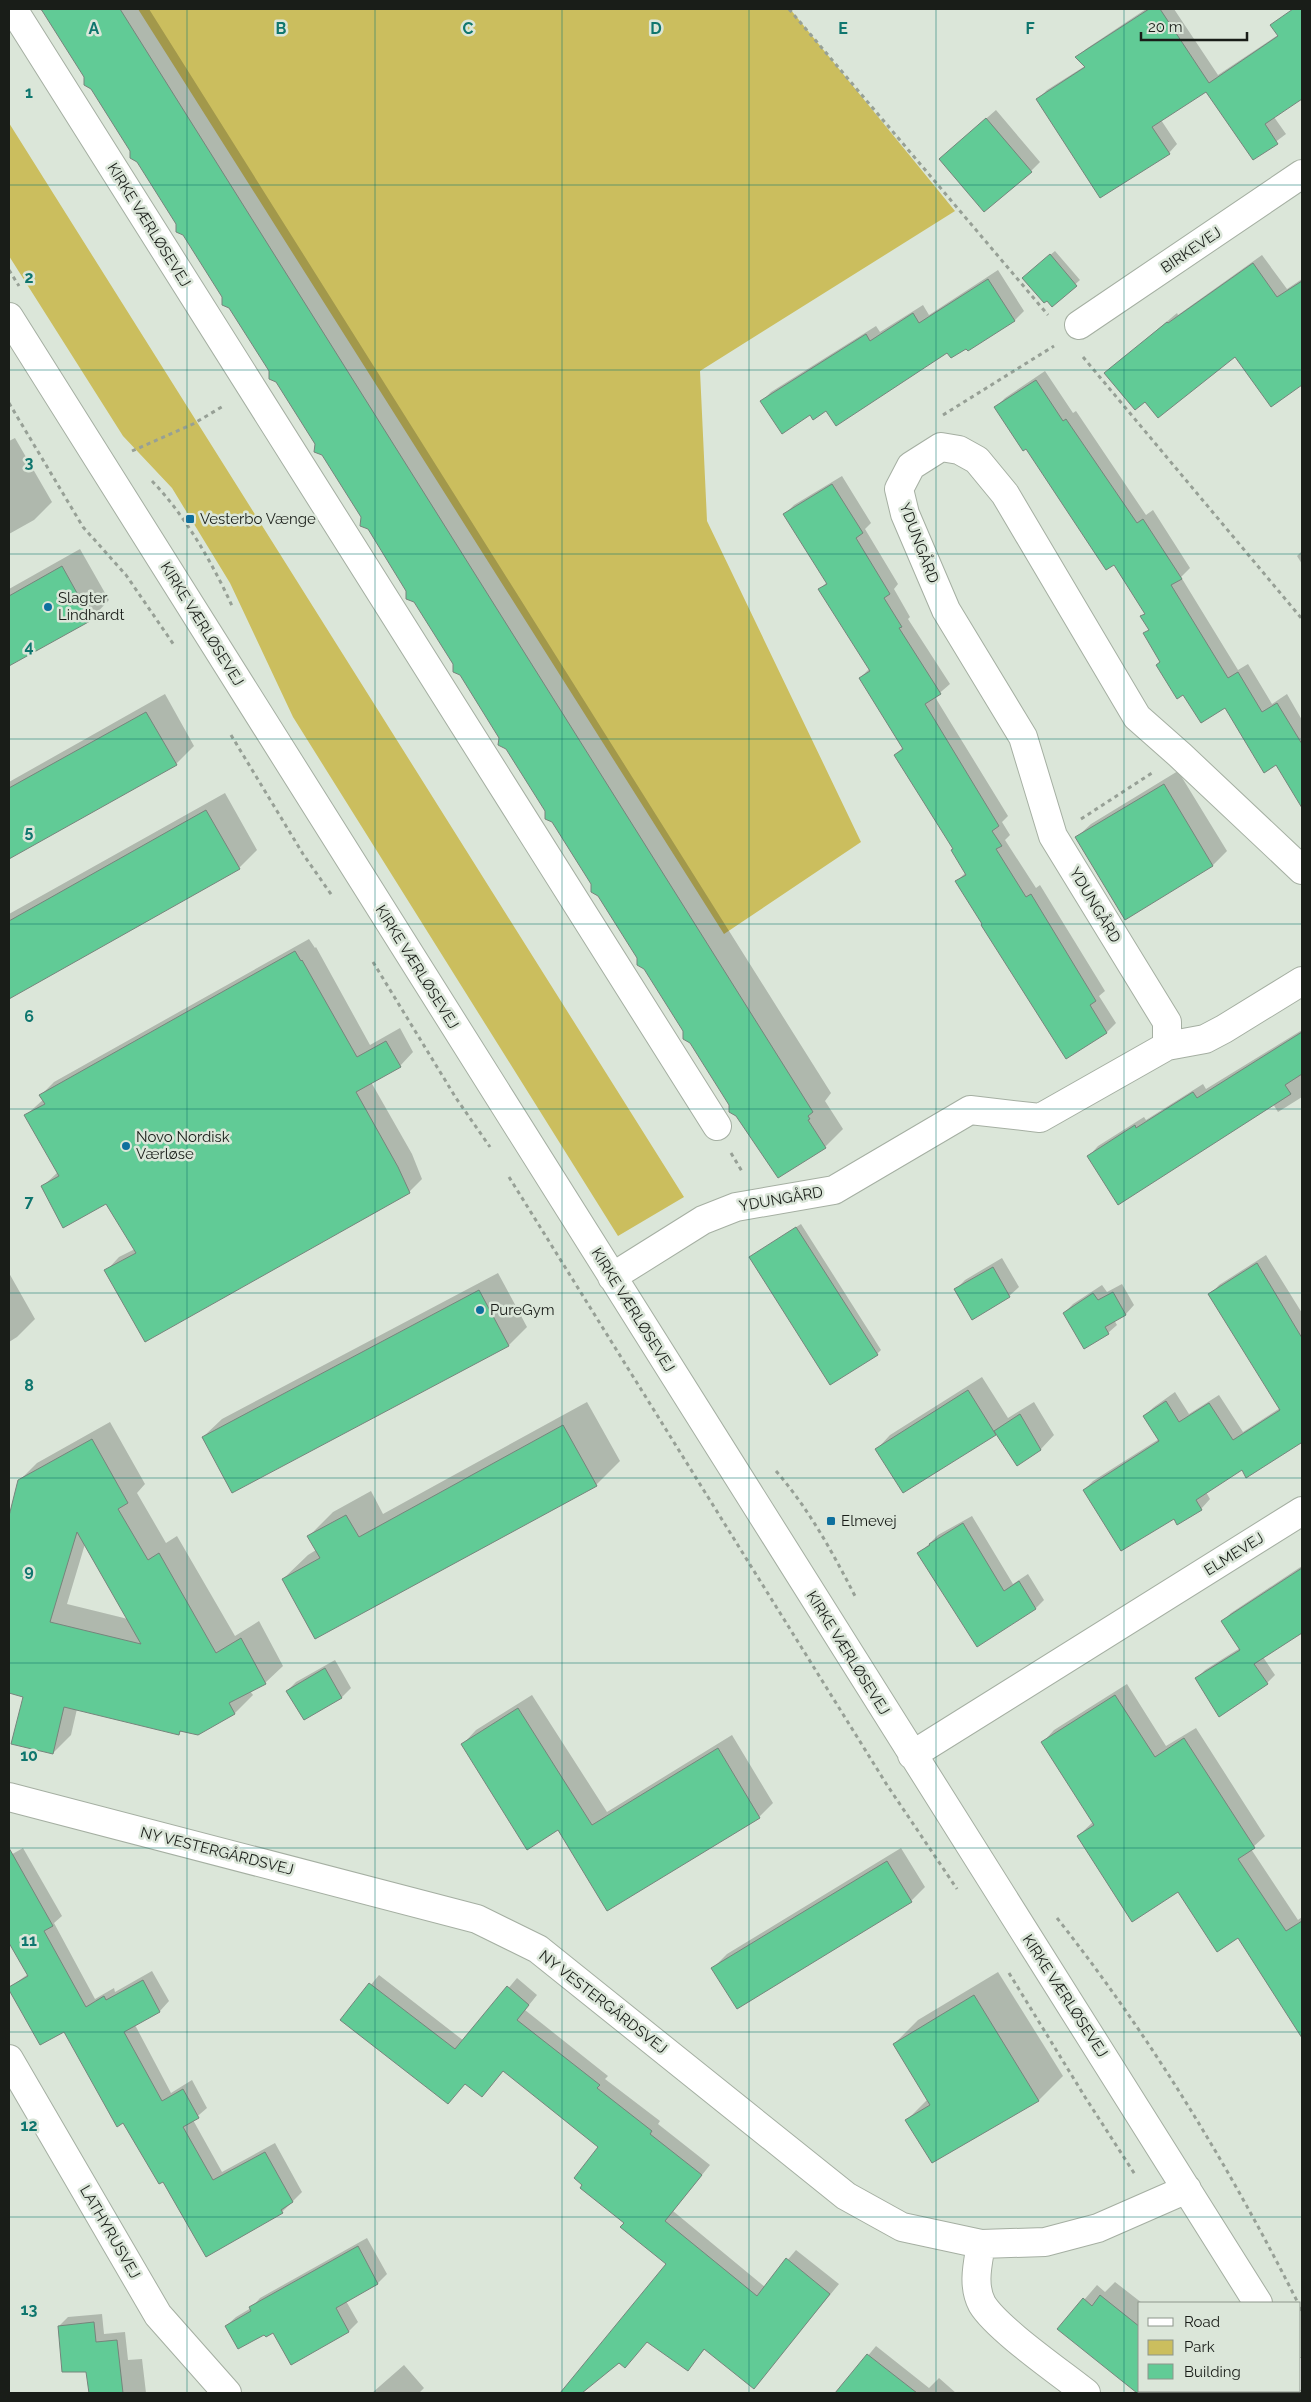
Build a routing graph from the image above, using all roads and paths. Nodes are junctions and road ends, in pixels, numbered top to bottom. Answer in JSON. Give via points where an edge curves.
{"nodes":[{"id":1,"x":12,"y":9,"type":"edge"},
{"id":2,"x":789,"y":9,"type":"edge"},
{"id":3,"x":1302,"y":174,"type":"edge"},
{"id":4,"x":9,"y":317,"type":"edge"},
{"id":5,"x":1049,"y":317,"type":"dead end"},
{"id":6,"x":1069,"y":334,"type":"joint"},
{"id":7,"x":1080,"y":353,"type":"dead end"},
{"id":8,"x":9,"y":403,"type":"edge"},
{"id":9,"x":205,"y":416,"type":"dead end"},
{"id":10,"x":937,"y":418,"type":"dead end"},
{"id":11,"x":128,"y":454,"type":"dead end"},
{"id":12,"x":1302,"y":619,"type":"edge"},
{"id":13,"x":179,"y":653,"type":"dead end"},
{"id":14,"x":227,"y":729,"type":"dead end"},
{"id":15,"x":1180,"y":755,"type":"junction"},
{"id":16,"x":1053,"y":836,"type":"junction"},
{"id":17,"x":1302,"y":870,"type":"edge"},
{"id":18,"x":336,"y":902,"type":"dead end"},
{"id":19,"x":368,"y":953,"type":"dead end"},
{"id":20,"x":1302,"y":981,"type":"edge"},
{"id":21,"x":1167,"y":1046,"type":"junction"},
{"id":22,"x":717,"y":1126,"type":"joint"},
{"id":23,"x":494,"y":1154,"type":"dead end"},
{"id":24,"x":504,"y":1169,"type":"dead end"},
{"id":25,"x":759,"y":1202,"type":"junction"},
{"id":26,"x":612,"y":1277,"type":"junction"},
{"id":27,"x":1302,"y":1512,"type":"edge"},
{"id":28,"x":912,"y":1756,"type":"junction"},
{"id":29,"x":9,"y":1797,"type":"edge"},
{"id":30,"x":959,"y":1892,"type":"dead end"},
{"id":31,"x":1051,"y":1910,"type":"dead end"},
{"id":32,"x":1008,"y":1970,"type":"dead end"},
{"id":33,"x":9,"y":2059,"type":"edge"},
{"id":34,"x":1187,"y":2189,"type":"junction"},
{"id":35,"x":1154,"y":2204,"type":"junction"},
{"id":36,"x":981,"y":2244,"type":"junction"},
{"id":37,"x":1257,"y":2302,"type":"edge"},
{"id":38,"x":1297,"y":2302,"type":"edge"},
{"id":39,"x":227,"y":2393,"type":"edge"},
{"id":40,"x":1086,"y":2393,"type":"edge"}],
"edges":[{"from":1,"to":22,"type":"street","name":"KIRKE VÆRLØSEVEJ"},
{"from":2,"to":5,"type":"path"},
{"from":3,"to":6,"type":"street","name":"BIRKEVEJ"},
{"from":4,"to":26,"type":"street","name":"KIRKE VÆRLØSEVEJ"},
{"from":6,"to":10,"type":"path"},
{"from":7,"to":12,"type":"path"},
{"from":8,"to":13,"type":"path","via":[[83,527],[126,575]]},
{"from":9,"to":11,"type":"path"},
{"from":14,"to":18,"type":"path"},
{"from":15,"to":16,"type":"path"},
{"from":15,"to":16,"type":"street","name":"YDUNGÅRD","via":[[1137,717],[1005,494],[977,460],[959,450],[941,447],[911,466],[899,489],[905,514],[946,610],[1023,737]]},
{"from":15,"to":17,"type":"street","name":"YDUNGÅRD"},
{"from":16,"to":21,"type":"street","name":"YDUNGÅRD","via":[[1167,1022]]},
{"from":19,"to":23,"type":"path"},
{"from":20,"to":21,"type":"street","name":"YDUNGÅRD","via":[[1205,1039]]},
{"from":21,"to":25,"type":"street","name":"YDUNGÅRD","via":[[1040,1118],[970,1110],[834,1190]]},
{"from":22,"to":25,"type":"path"},
{"from":24,"to":30,"type":"path","via":[[887,1785]]},
{"from":25,"to":26,"type":"street","name":"YDUNGÅRD","via":[[703,1220]]},
{"from":26,"to":28,"type":"street","name":"KIRKE VÆRLØSEVEJ"},
{"from":27,"to":28,"type":"street","name":"ELMEVEJ"},
{"from":28,"to":34,"type":"street","name":"KIRKE VÆRLØSEVEJ"},
{"from":29,"to":36,"type":"street","name":"NY VESTERGÅRDSVEJ","via":[[477,1919],[538,1949],[846,2196],[902,2227]]},
{"from":31,"to":38,"type":"path","via":[[1086,1955],[1192,2113],[1245,2201]]},
{"from":32,"to":35,"type":"path"},
{"from":33,"to":39,"type":"street","name":"LATHYRUSVEJ","via":[[158,2315]]},
{"from":34,"to":35,"type":"street","name":"NY VESTERGÅRDSVEJ"},
{"from":34,"to":37,"type":"street","name":"KIRKE VÆRLØSEVEJ"},
{"from":35,"to":36,"type":"street","name":"NY VESTERGÅRDSVEJ","via":[[1098,2228],[1045,2242]]},
{"from":36,"to":40,"type":"street","via":[[976,2278],[982,2303],[1003,2327]]}]}
